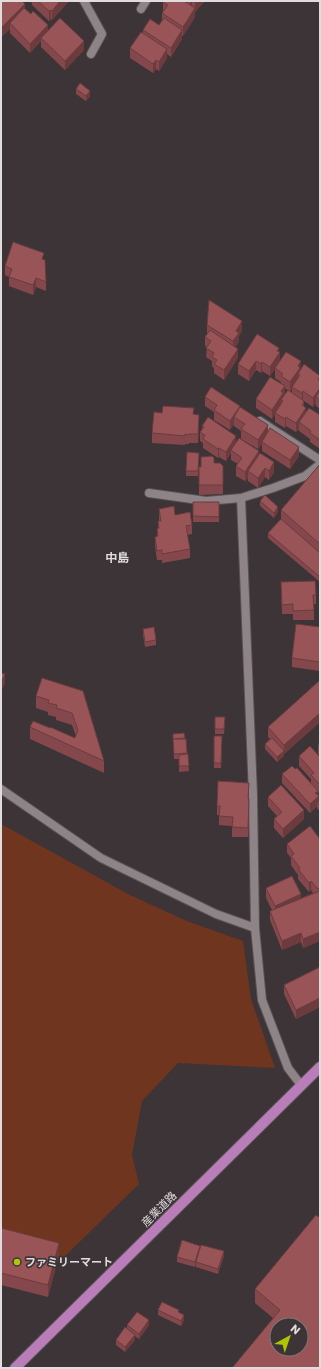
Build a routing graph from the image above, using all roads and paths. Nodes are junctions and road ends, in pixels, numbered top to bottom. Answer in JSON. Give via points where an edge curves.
{"nodes":[{"id":1,"x":84,"y":1,"type":"edge"},
{"id":2,"x":146,"y":1,"type":"edge"},
{"id":3,"x":140,"y":10,"type":"dead end"},
{"id":4,"x":91,"y":54,"type":"dead end"},
{"id":5,"x":256,"y":419,"type":"edge"},
{"id":6,"x":320,"y":460,"type":"edge"},
{"id":7,"x":320,"y":464,"type":"edge"},
{"id":8,"x":149,"y":493,"type":"dead end"},
{"id":9,"x":241,"y":498,"type":"junction"},
{"id":10,"x":1,"y":789,"type":"edge"},
{"id":11,"x":255,"y":928,"type":"junction"},
{"id":12,"x":320,"y":1067,"type":"edge"},
{"id":13,"x":301,"y":1085,"type":"junction"},
{"id":14,"x":15,"y":1368,"type":"edge"}],
"edges":[{"from":1,"to":4,"type":"street","via":[[102,34]]},
{"from":2,"to":3,"type":"street"},
{"from":5,"to":6,"type":"street"},
{"from":7,"to":9,"type":"street","via":[[305,476]]},
{"from":8,"to":9,"type":"street","via":[[206,500]]},
{"from":9,"to":11,"type":"street","via":[[253,795]]},
{"from":10,"to":11,"type":"street","via":[[101,858],[216,914]]},
{"from":11,"to":13,"type":"street","via":[[262,1000],[288,1068]]},
{"from":12,"to":13,"type":"main road","name":"産業道路"},
{"from":13,"to":14,"type":"main road","name":"産業道路"}]}
